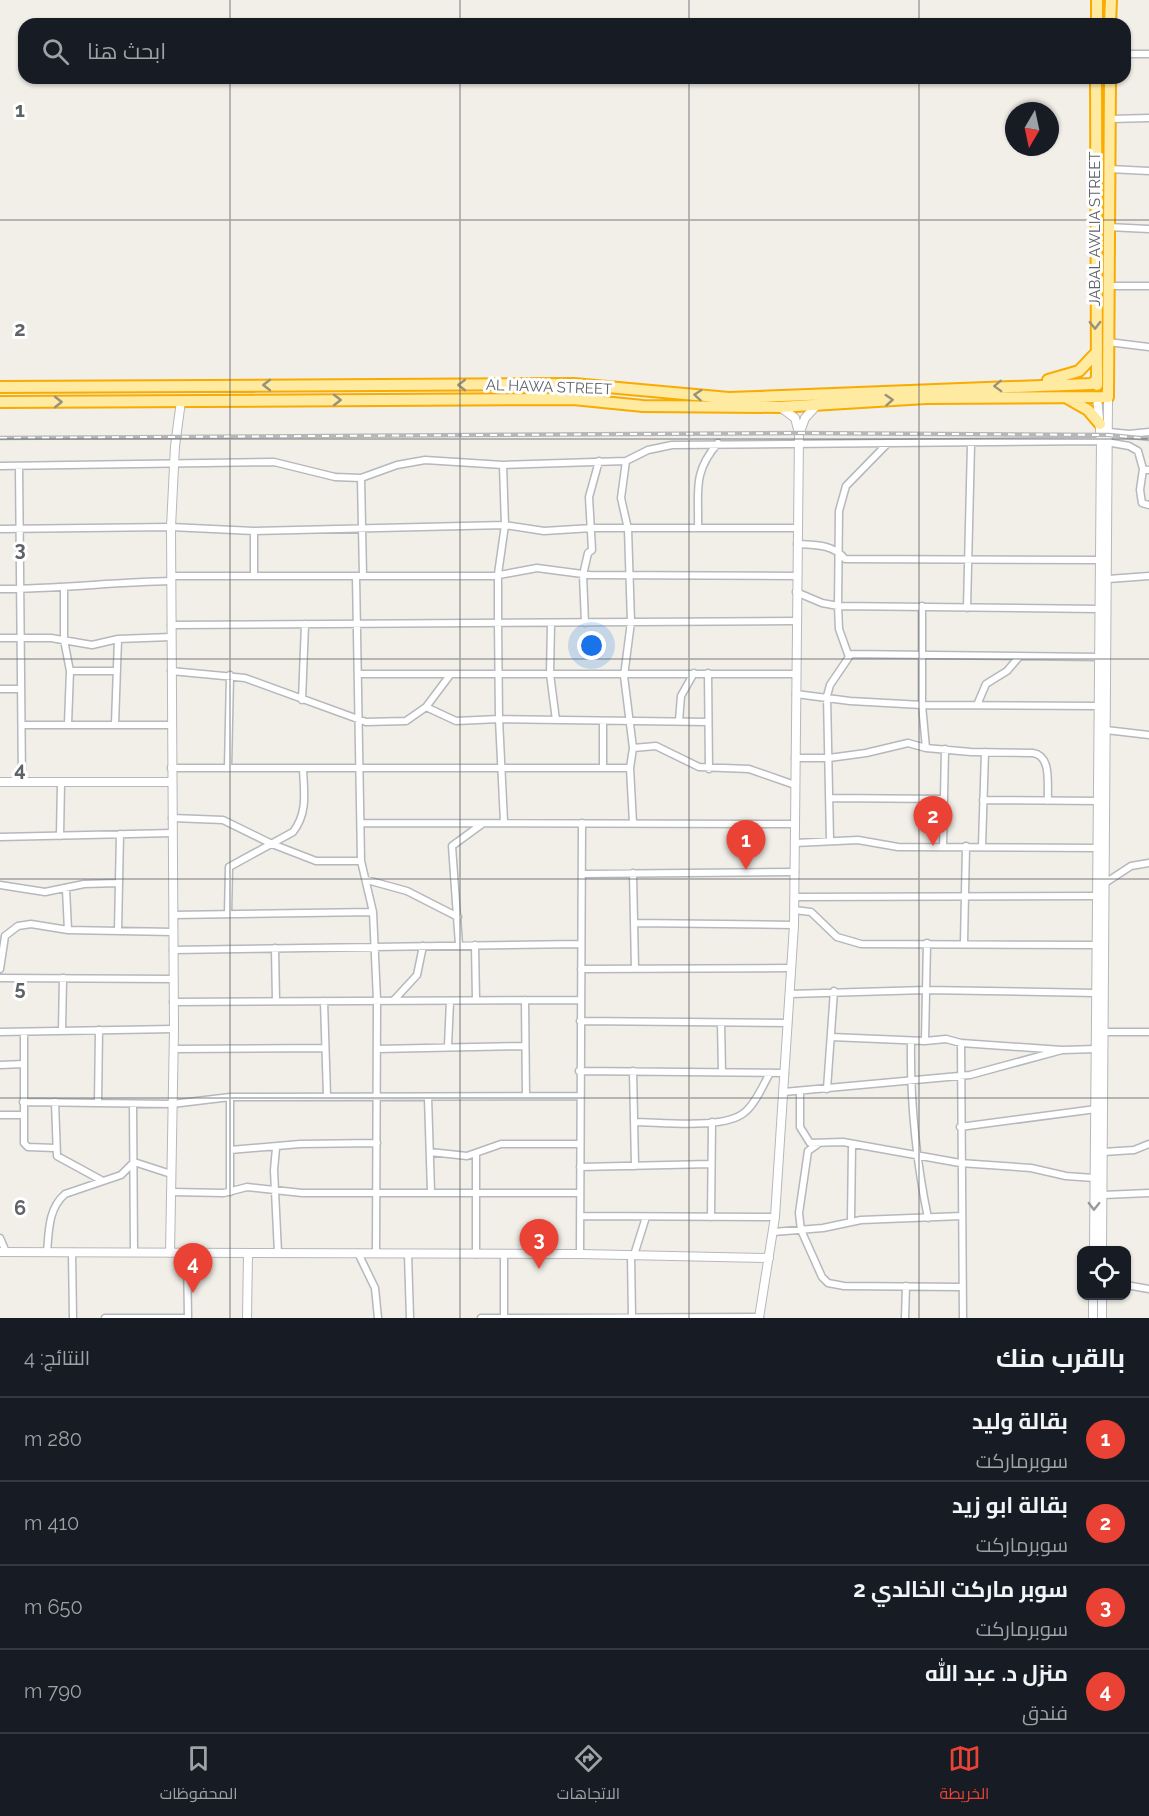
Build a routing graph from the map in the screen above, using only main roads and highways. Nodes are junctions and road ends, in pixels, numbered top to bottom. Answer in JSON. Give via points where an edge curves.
{"nodes":[{"id":1,"x":1097,"y":0,"type":"edge"},
{"id":2,"x":1111,"y":0,"type":"edge"},
{"id":3,"x":1097,"y":18,"type":"edge"},
{"id":4,"x":1110,"y":18,"type":"edge"},
{"id":5,"x":1096,"y":84,"type":"edge"},
{"id":6,"x":1110,"y":84,"type":"edge"},
{"id":7,"x":1096,"y":353,"type":"junction"},
{"id":8,"x":1104,"y":380,"type":"junction"},
{"id":9,"x":1030,"y":385,"type":"junction"},
{"id":10,"x":0,"y":387,"type":"edge"},
{"id":11,"x":1067,"y":398,"type":"junction"},
{"id":12,"x":0,"y":402,"type":"edge"},
{"id":13,"x":1105,"y":428,"type":"road end"}],
"edges":[{"from":1,"to":3,"type":"highway"},
{"from":2,"to":4,"type":"highway"},
{"from":5,"to":7,"type":"highway","name":"JABAL AWLIA STREET","one_way":true},
{"from":6,"to":8,"type":"highway","name":"JABAL AWLIA STREET","via":[[1108,342]]},
{"from":7,"to":8,"type":"highway","name":"JABAL AWLIA STREET"},
{"from":7,"to":9,"type":"highway","via":[[1079,371]]},
{"from":8,"to":9,"type":"highway","name":"AL HAWA STREET","via":[[1091,384]]},
{"from":8,"to":11,"type":"highway","name":"AL HAWA STREET","via":[[1103,397]]},
{"from":9,"to":10,"type":"highway","name":"AL HAWA STREET","one_way":true,"via":[[729,398],[574,384]]},
{"from":12,"to":11,"type":"highway","name":"AL HAWA STREET","one_way":true,"via":[[573,399],[644,406],[780,407],[926,398]]},
{"from":11,"to":13,"type":"highway","via":[[1092,412]]}]}
